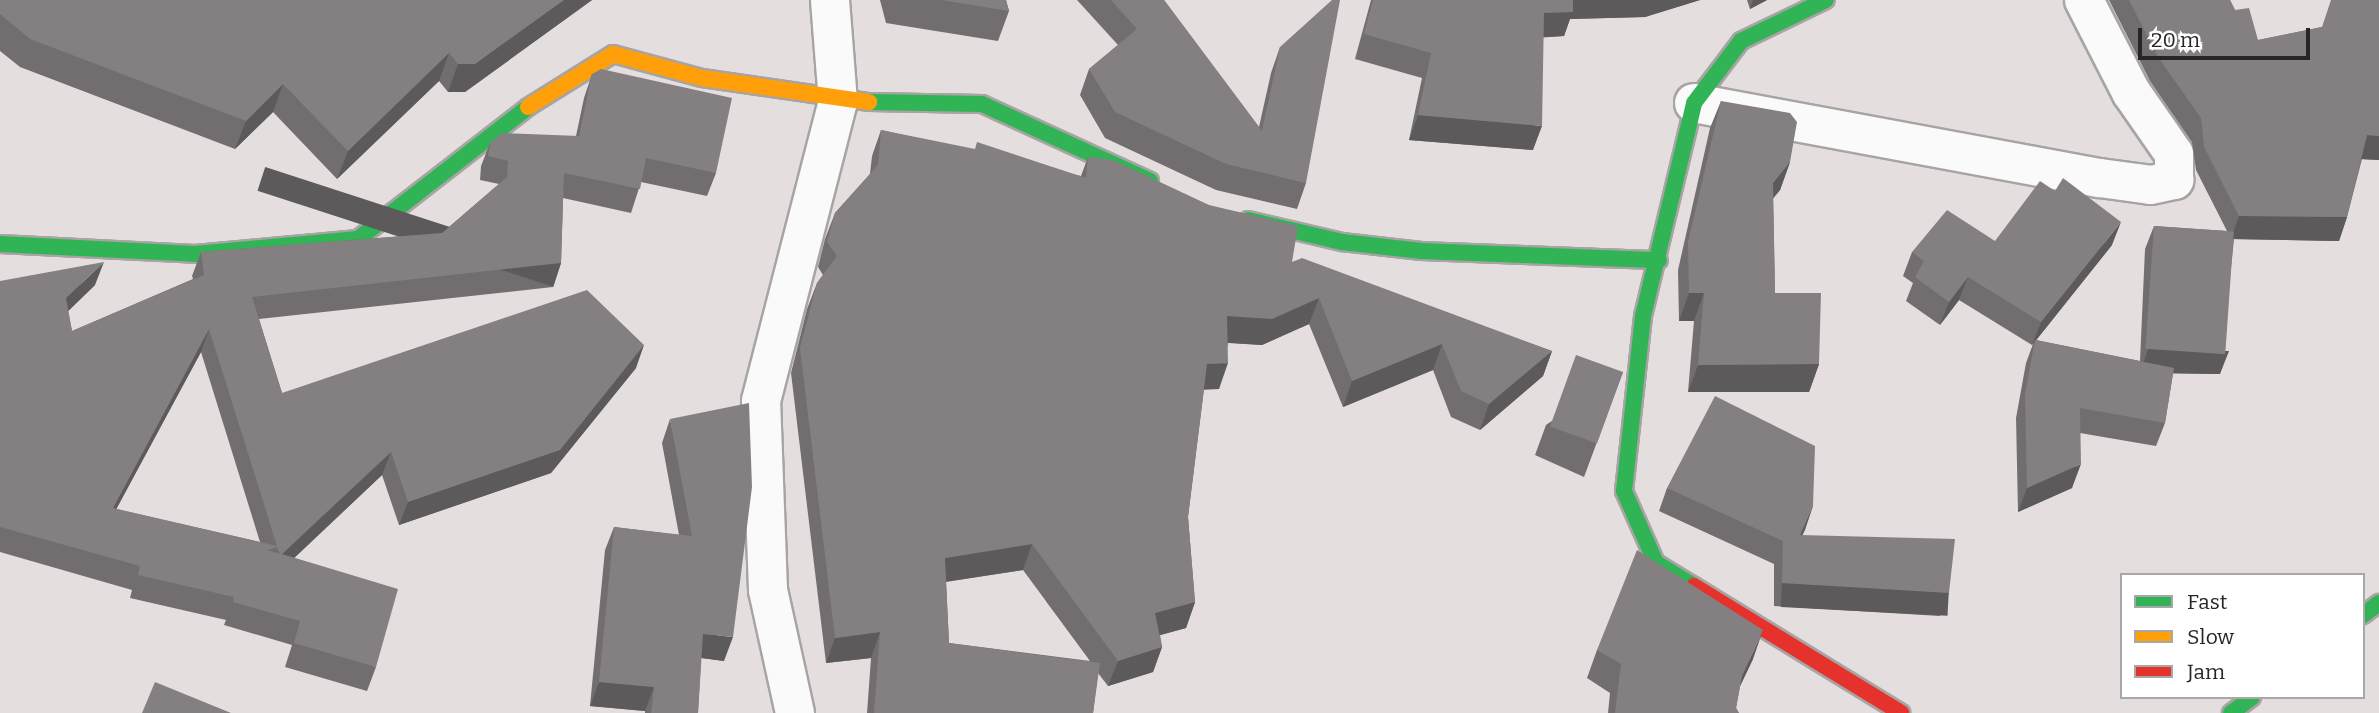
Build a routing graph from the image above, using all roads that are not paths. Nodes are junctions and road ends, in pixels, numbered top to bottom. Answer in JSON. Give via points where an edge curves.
{"nodes":[{"id":1,"x":830,"y":0,"type":"edge"},
{"id":2,"x":1826,"y":0,"type":"edge"},
{"id":3,"x":2084,"y":0,"type":"edge"},
{"id":4,"x":838,"y":102,"type":"junction"},
{"id":5,"x":1694,"y":103,"type":"junction"},
{"id":6,"x":1163,"y":188,"type":"edge"},
{"id":7,"x":1236,"y":217,"type":"edge"},
{"id":8,"x":0,"y":244,"type":"edge"},
{"id":9,"x":1659,"y":260,"type":"junction"},
{"id":10,"x":2249,"y":699,"type":"edge"},
{"id":11,"x":795,"y":713,"type":"edge"},
{"id":12,"x":1901,"y":713,"type":"edge"},
{"id":13,"x":2231,"y":713,"type":"edge"}],
"edges":[{"from":1,"to":4,"type":"street"},
{"from":2,"to":5,"type":"street","via":[[1741,41]]},
{"from":3,"to":5,"type":"street","via":[[2131,92],[2174,154],[2174,180],[2151,186],[2100,178]]},
{"from":4,"to":6,"type":"street","via":[[982,104]]},
{"from":4,"to":8,"type":"street","via":[[702,78],[613,54],[492,129],[358,239],[195,254]]},
{"from":4,"to":11,"type":"street","via":[[761,401],[768,590]]},
{"from":5,"to":9,"type":"street"},
{"from":7,"to":9,"type":"street","via":[[1342,242],[1421,251]]},
{"from":9,"to":12,"type":"street","via":[[1643,316],[1624,491],[1656,564]]},
{"from":10,"to":13,"type":"street"}]}
